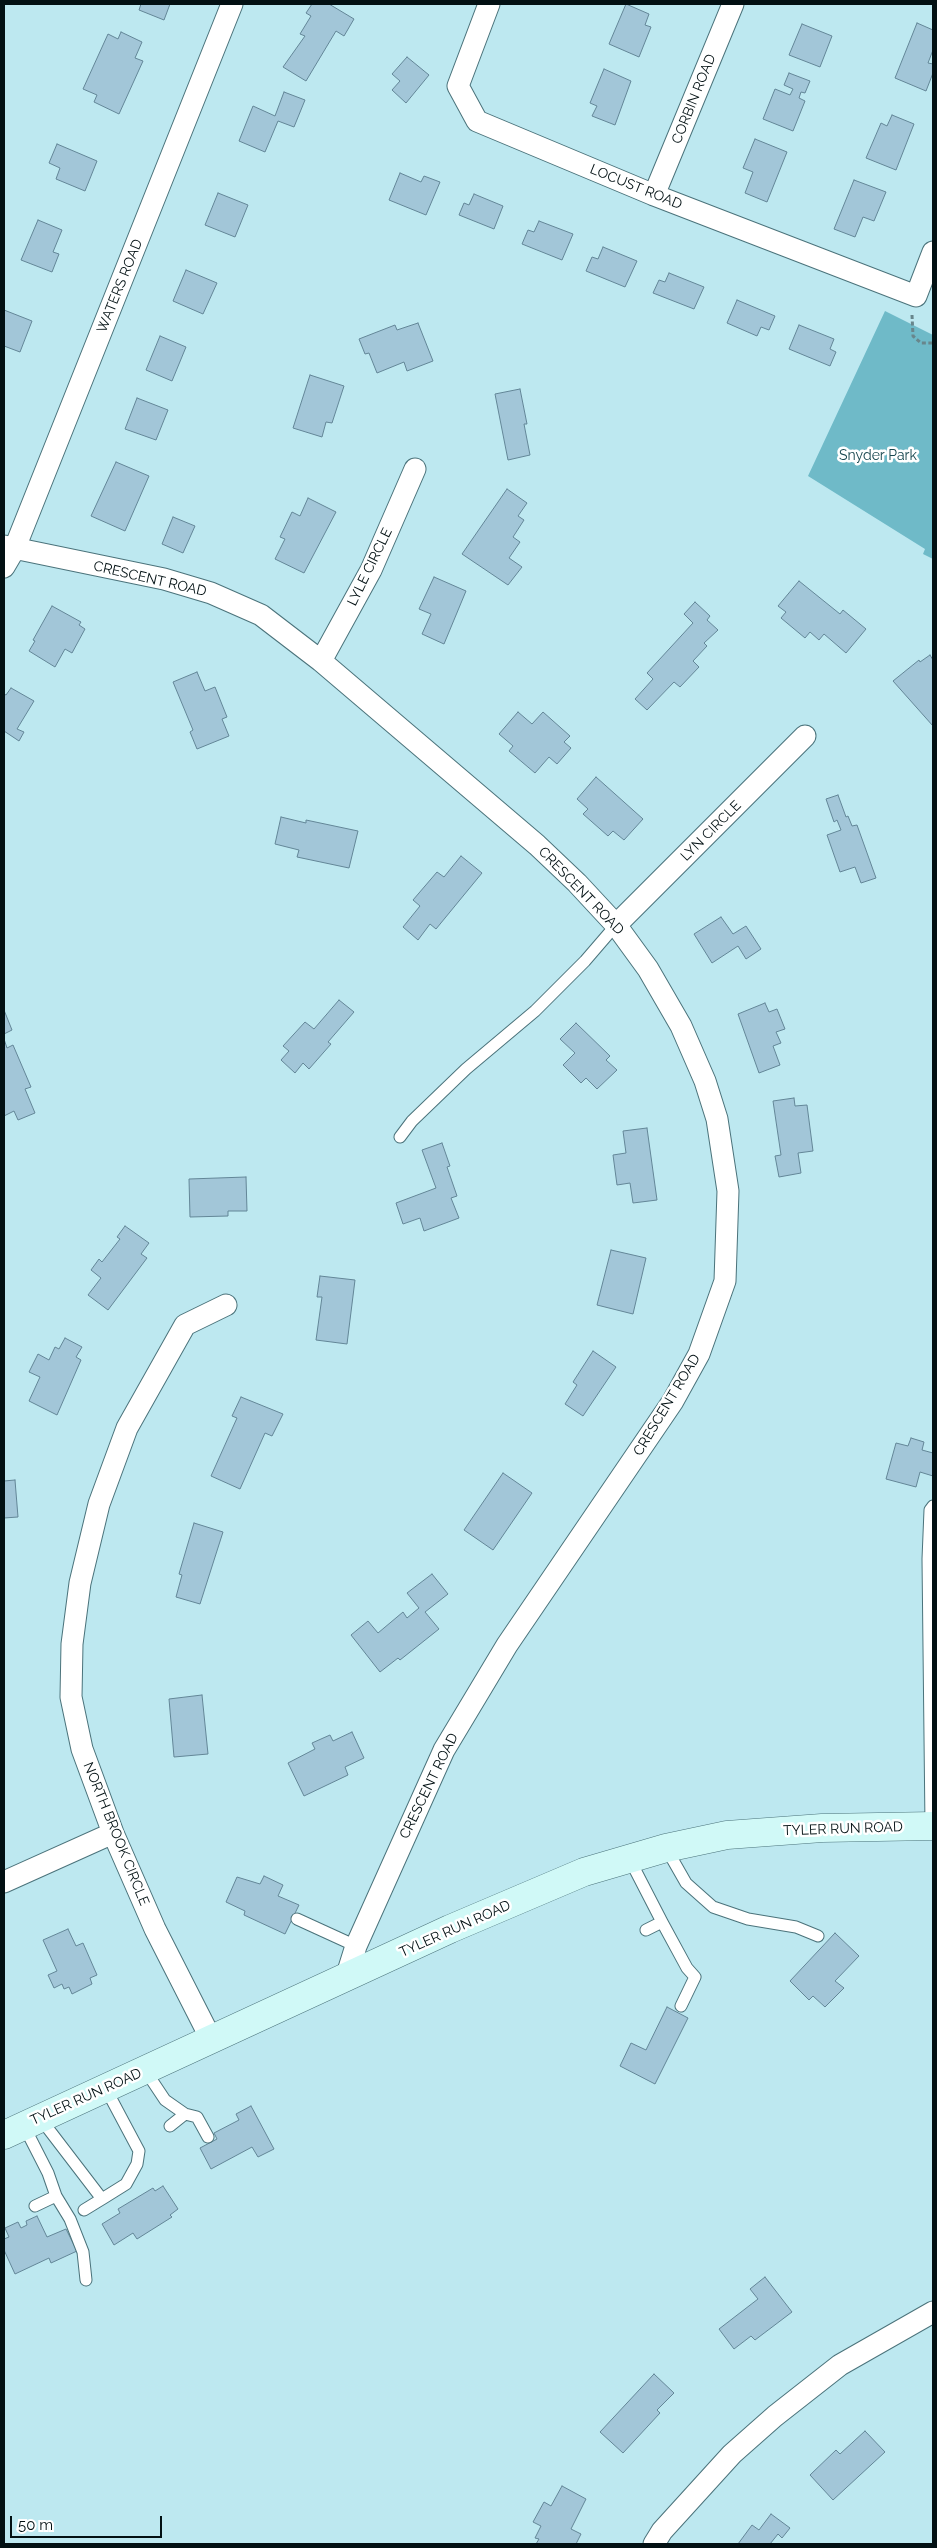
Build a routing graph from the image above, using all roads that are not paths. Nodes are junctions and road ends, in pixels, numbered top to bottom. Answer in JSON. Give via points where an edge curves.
{"nodes":[{"id":1,"x":232,"y":4,"type":"edge"},
{"id":2,"x":489,"y":4,"type":"edge"},
{"id":3,"x":733,"y":4,"type":"edge"},
{"id":4,"x":654,"y":195,"type":"junction"},
{"id":5,"x":933,"y":252,"type":"edge"},
{"id":6,"x":415,"y":469,"type":"dead end"},
{"id":7,"x":7,"y":554,"type":"edge"},
{"id":8,"x":321,"y":662,"type":"junction"},
{"id":9,"x":805,"y":736,"type":"dead end"},
{"id":10,"x":616,"y":925,"type":"junction"},
{"id":11,"x":400,"y":1137,"type":"dead end"},
{"id":12,"x":226,"y":1305,"type":"dead end"},
{"id":13,"x":933,"y":1506,"type":"edge"},
{"id":14,"x":932,"y":1826,"type":"edge"},
{"id":15,"x":112,"y":1833,"type":"junction"},
{"id":16,"x":666,"y":1848,"type":"junction"},
{"id":17,"x":629,"y":1858,"type":"junction"},
{"id":18,"x":4,"y":1882,"type":"edge"},
{"id":19,"x":297,"y":1919,"type":"dead end"},
{"id":20,"x":662,"y":1922,"type":"junction"},
{"id":21,"x":646,"y":1930,"type":"dead end"},
{"id":22,"x":818,"y":1936,"type":"dead end"},
{"id":23,"x":356,"y":1946,"type":"junction"},
{"id":24,"x":346,"y":1978,"type":"junction"},
{"id":25,"x":681,"y":2006,"type":"dead end"},
{"id":26,"x":211,"y":2039,"type":"junction"},
{"id":27,"x":145,"y":2070,"type":"junction"},
{"id":28,"x":106,"y":2089,"type":"junction"},
{"id":29,"x":186,"y":2114,"type":"junction"},
{"id":30,"x":23,"y":2126,"type":"edge"},
{"id":31,"x":170,"y":2126,"type":"dead end"},
{"id":32,"x":208,"y":2137,"type":"dead end"},
{"id":33,"x":56,"y":2196,"type":"junction"},
{"id":34,"x":102,"y":2199,"type":"junction"},
{"id":35,"x":35,"y":2206,"type":"dead end"},
{"id":36,"x":84,"y":2210,"type":"dead end"},
{"id":37,"x":86,"y":2280,"type":"dead end"},
{"id":38,"x":933,"y":2312,"type":"edge"},
{"id":39,"x":654,"y":2544,"type":"edge"}],
"edges":[{"from":1,"to":7,"type":"street","name":"WATERS ROAD"},
{"from":2,"to":4,"type":"street","name":"LOCUST ROAD","via":[[458,86],[478,121]]},
{"from":3,"to":4,"type":"street","name":"CORBIN ROAD"},
{"from":4,"to":5,"type":"street","name":"LOCUST ROAD","via":[[916,296]]},
{"from":6,"to":8,"type":"street","name":"LYLE CIRCLE","via":[[371,570]]},
{"from":7,"to":8,"type":"street","name":"CRESCENT ROAD","via":[[164,580],[211,593],[261,615]]},
{"from":8,"to":10,"type":"street","name":"CRESCENT ROAD","via":[[537,845]]},
{"from":9,"to":10,"type":"street","name":"LYN CIRCLE"},
{"from":10,"to":11,"type":"lane","via":[[536,1011],[459,1076],[412,1120]]},
{"from":10,"to":23,"type":"street","name":"CRESCENT ROAD","via":[[648,969],[681,1026],[712,1104],[728,1191],[725,1281],[699,1354],[673,1401],[507,1645],[444,1750]]},
{"from":12,"to":15,"type":"street","name":"NORTH BROOK CIRCLE","via":[[185,1325],[127,1428],[99,1504],[80,1583],[72,1644],[71,1697],[82,1749]]},
{"from":13,"to":14,"type":"lane","via":[[930,1510],[928,1559]]},
{"from":14,"to":16,"type":"street","name":"TYLER RUN ROAD","via":[[822,1828],[727,1835]]},
{"from":15,"to":18,"type":"street"},
{"from":15,"to":26,"type":"street","name":"NORTH BROOK CIRCLE","via":[[155,1929]]},
{"from":16,"to":17,"type":"street","name":"TYLER RUN ROAD"},
{"from":16,"to":22,"type":"lane","via":[[686,1883],[712,1907],[748,1919],[796,1927]]},
{"from":17,"to":20,"type":"lane"},
{"from":17,"to":24,"type":"street","name":"TYLER RUN ROAD","via":[[584,1872]]},
{"from":19,"to":23,"type":"lane"},
{"from":20,"to":21,"type":"lane"},
{"from":20,"to":25,"type":"lane","via":[[695,1977]]},
{"from":23,"to":24,"type":"street","name":"CRESCENT ROAD"},
{"from":24,"to":26,"type":"street","name":"TYLER RUN ROAD"},
{"from":26,"to":27,"type":"street","name":"TYLER RUN ROAD"},
{"from":27,"to":28,"type":"street","name":"TYLER RUN ROAD"},
{"from":27,"to":29,"type":"lane","via":[[165,2100]]},
{"from":28,"to":30,"type":"street","name":"TYLER RUN ROAD"},
{"from":28,"to":34,"type":"lane","via":[[139,2151],[137,2164],[126,2184]]},
{"from":29,"to":31,"type":"lane"},
{"from":29,"to":32,"type":"lane","via":[[197,2117]]},
{"from":30,"to":33,"type":"lane","via":[[48,2173]]},
{"from":30,"to":34,"type":"lane"},
{"from":33,"to":35,"type":"lane"},
{"from":33,"to":37,"type":"lane","via":[[70,2219],[83,2252]]},
{"from":34,"to":36,"type":"lane"},
{"from":38,"to":39,"type":"street","via":[[840,2365],[775,2416],[732,2454]]}]}
